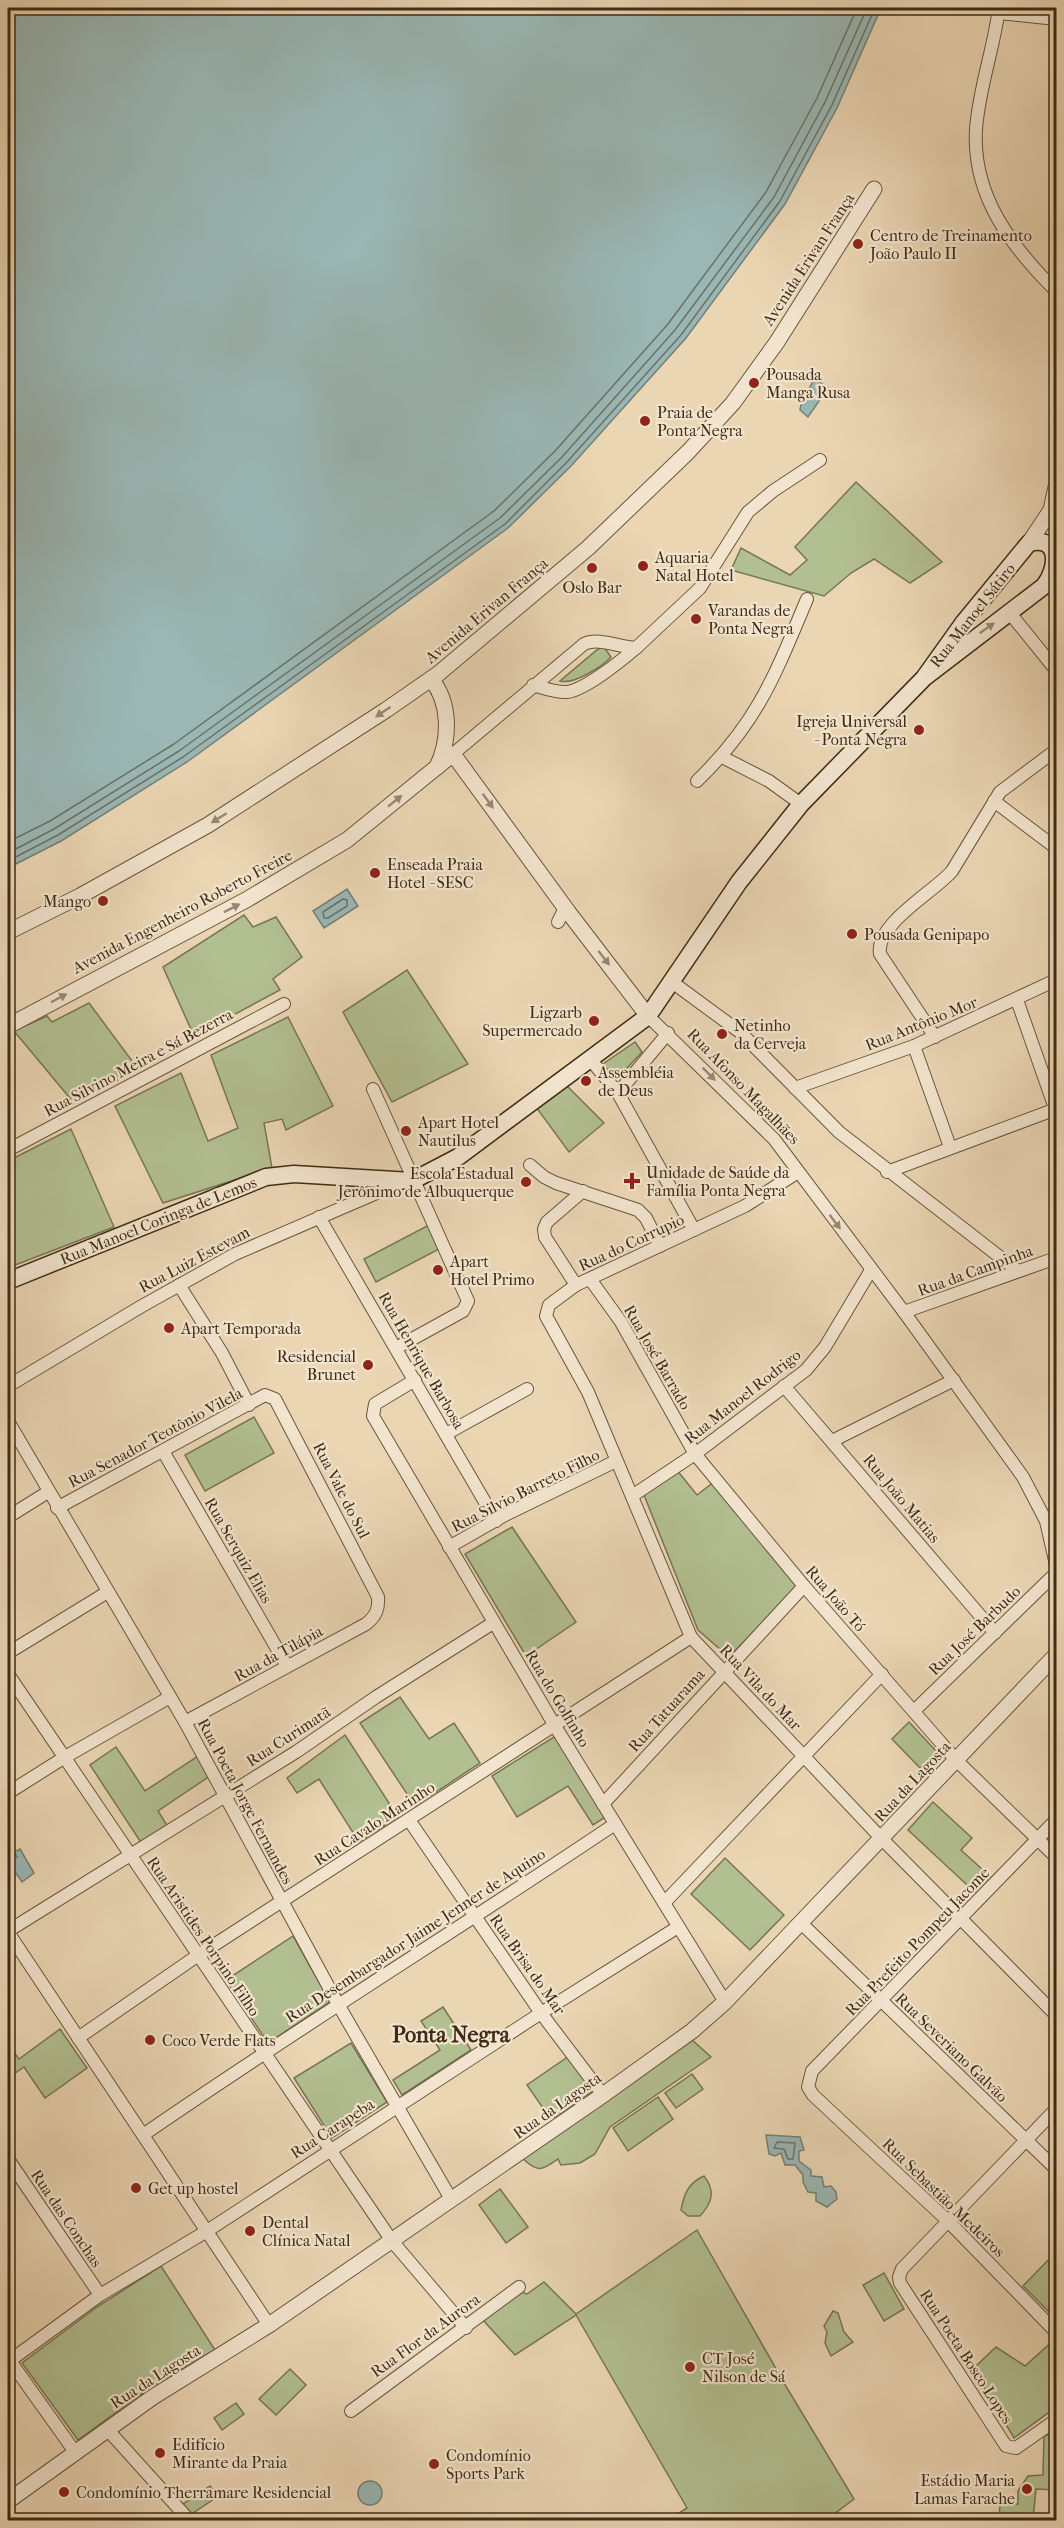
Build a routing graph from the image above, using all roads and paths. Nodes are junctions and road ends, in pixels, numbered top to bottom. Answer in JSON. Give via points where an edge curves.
{"nodes":[{"id":1,"x":999,"y":10,"type":"edge"},
{"id":2,"x":1056,"y":19,"type":"edge"},
{"id":3,"x":874,"y":189,"type":"dead end"},
{"id":4,"x":1056,"y":291,"type":"edge"},
{"id":5,"x":820,"y":460,"type":"dead end"},
{"id":6,"x":1056,"y":487,"type":"edge"},
{"id":7,"x":1054,"y":513,"type":"edge"},
{"id":8,"x":1029,"y":543,"type":"junction"},
{"id":9,"x":1050,"y":582,"type":"edge"},
{"id":10,"x":807,"y":599,"type":"dead end"},
{"id":11,"x":1009,"y":612,"type":"junction"},
{"id":12,"x":636,"y":648,"type":"junction"},
{"id":13,"x":1056,"y":670,"type":"edge"},
{"id":14,"x":924,"y":678,"type":"junction"},
{"id":15,"x":431,"y":679,"type":"junction"},
{"id":16,"x":533,"y":685,"type":"junction"},
{"id":17,"x":1056,"y":750,"type":"edge"},
{"id":18,"x":453,"y":754,"type":"junction"},
{"id":19,"x":722,"y":757,"type":"junction"},
{"id":20,"x":436,"y":768,"type":"junction"},
{"id":21,"x":698,"y":781,"type":"dead end"},
{"id":22,"x":994,"y":801,"type":"junction"},
{"id":23,"x":801,"y":804,"type":"junction"},
{"id":24,"x":1056,"y":848,"type":"edge"},
{"id":25,"x":8,"y":932,"type":"edge"},
{"id":26,"x":1056,"y":980,"type":"edge"},
{"id":27,"x":672,"y":981,"type":"junction"},
{"id":28,"x":1017,"y":1000,"type":"junction"},
{"id":29,"x":284,"y":1004,"type":"dead end"},
{"id":30,"x":648,"y":1016,"type":"junction"},
{"id":31,"x":8,"y":1026,"type":"edge"},
{"id":32,"x":668,"y":1033,"type":"junction"},
{"id":33,"x":935,"y":1036,"type":"junction"},
{"id":34,"x":914,"y":1046,"type":"junction"},
{"id":35,"x":590,"y":1059,"type":"junction"},
{"id":36,"x":795,"y":1088,"type":"junction"},
{"id":37,"x":373,"y":1089,"type":"dead end"},
{"id":38,"x":618,"y":1093,"type":"junction"},
{"id":39,"x":1056,"y":1110,"type":"edge"},
{"id":40,"x":950,"y":1147,"type":"junction"},
{"id":41,"x":8,"y":1150,"type":"edge"},
{"id":42,"x":530,"y":1165,"type":"dead end"},
{"id":43,"x":798,"y":1172,"type":"junction"},
{"id":44,"x":887,"y":1172,"type":"junction"},
{"id":45,"x":409,"y":1181,"type":"junction"},
{"id":46,"x":583,"y":1191,"type":"junction"},
{"id":47,"x":319,"y":1217,"type":"junction"},
{"id":48,"x":694,"y":1230,"type":"junction"},
{"id":49,"x":660,"y":1246,"type":"junction"},
{"id":50,"x":1056,"y":1258,"type":"edge"},
{"id":51,"x":871,"y":1270,"type":"junction"},
{"id":52,"x":1018,"y":1271,"type":"junction"},
{"id":53,"x":590,"y":1279,"type":"junction"},
{"id":54,"x":8,"y":1281,"type":"edge"},
{"id":55,"x":179,"y":1285,"type":"junction"},
{"id":56,"x":576,"y":1285,"type":"junction"},
{"id":57,"x":545,"y":1312,"type":"joint"},
{"id":58,"x":904,"y":1312,"type":"junction"},
{"id":59,"x":396,"y":1348,"type":"junction"},
{"id":60,"x":415,"y":1380,"type":"junction"},
{"id":61,"x":954,"y":1380,"type":"junction"},
{"id":62,"x":8,"y":1386,"type":"edge"},
{"id":63,"x":784,"y":1386,"type":"junction"},
{"id":64,"x":527,"y":1389,"type":"dead end"},
{"id":65,"x":269,"y":1395,"type":"joint"},
{"id":66,"x":249,"y":1404,"type":"junction"},
{"id":67,"x":8,"y":1421,"type":"edge"},
{"id":68,"x":446,"y":1434,"type":"junction"},
{"id":69,"x":832,"y":1441,"type":"junction"},
{"id":70,"x":163,"y":1451,"type":"junction"},
{"id":71,"x":695,"y":1454,"type":"junction"},
{"id":72,"x":616,"y":1461,"type":"junction"},
{"id":73,"x":48,"y":1492,"type":"junction"},
{"id":74,"x":632,"y":1496,"type":"junction"},
{"id":75,"x":57,"y":1508,"type":"junction"},
{"id":76,"x":8,"y":1517,"type":"edge"},
{"id":77,"x":1054,"y":1519,"type":"edge"},
{"id":78,"x":496,"y":1521,"type":"junction"},
{"id":79,"x":449,"y":1547,"type":"junction"},
{"id":80,"x":1056,"y":1565,"type":"edge"},
{"id":81,"x":1056,"y":1573,"type":"edge"},
{"id":82,"x":804,"y":1586,"type":"junction"},
{"id":83,"x":106,"y":1593,"type":"junction"},
{"id":84,"x":379,"y":1606,"type":"joint"},
{"id":85,"x":493,"y":1623,"type":"junction"},
{"id":86,"x":995,"y":1633,"type":"junction"},
{"id":87,"x":690,"y":1637,"type":"junction"},
{"id":88,"x":8,"y":1653,"type":"edge"},
{"id":89,"x":1056,"y":1655,"type":"edge"},
{"id":90,"x":287,"y":1666,"type":"junction"},
{"id":91,"x":724,"y":1671,"type":"junction"},
{"id":92,"x":8,"y":1674,"type":"edge"},
{"id":93,"x":882,"y":1674,"type":"junction"},
{"id":94,"x":170,"y":1696,"type":"junction"},
{"id":95,"x":914,"y":1711,"type":"junction"},
{"id":96,"x":185,"y":1722,"type":"junction"},
{"id":97,"x":555,"y":1726,"type":"junction"},
{"id":98,"x":804,"y":1756,"type":"junction"},
{"id":99,"x":64,"y":1757,"type":"junction"},
{"id":100,"x":957,"y":1760,"type":"junction"},
{"id":101,"x":8,"y":1794,"type":"edge"},
{"id":102,"x":226,"y":1796,"type":"junction"},
{"id":103,"x":603,"y":1804,"type":"junction"},
{"id":104,"x":409,"y":1820,"type":"junction"},
{"id":105,"x":1056,"y":1820,"type":"edge"},
{"id":106,"x":615,"y":1824,"type":"junction"},
{"id":107,"x":882,"y":1839,"type":"junction"},
{"id":108,"x":1039,"y":1840,"type":"junction"},
{"id":109,"x":130,"y":1856,"type":"junction"},
{"id":110,"x":1056,"y":1857,"type":"edge"},
{"id":111,"x":282,"y":1903,"type":"junction"},
{"id":112,"x":664,"y":1903,"type":"junction"},
{"id":113,"x":476,"y":1917,"type":"junction"},
{"id":114,"x":961,"y":1919,"type":"junction"},
{"id":115,"x":801,"y":1923,"type":"junction"},
{"id":116,"x":678,"y":1927,"type":"junction"},
{"id":117,"x":8,"y":1932,"type":"edge"},
{"id":118,"x":197,"y":1956,"type":"junction"},
{"id":119,"x":725,"y":2002,"type":"junction"},
{"id":120,"x":881,"y":2002,"type":"junction"},
{"id":121,"x":339,"y":2006,"type":"junction"},
{"id":122,"x":541,"y":2013,"type":"junction"},
{"id":123,"x":1056,"y":2015,"type":"edge"},
{"id":124,"x":78,"y":2038,"type":"junction"},
{"id":125,"x":263,"y":2052,"type":"junction"},
{"id":126,"x":808,"y":2087,"type":"joint"},
{"id":127,"x":603,"y":2095,"type":"junction"},
{"id":128,"x":397,"y":2106,"type":"junction"},
{"id":129,"x":1056,"y":2109,"type":"edge"},
{"id":130,"x":143,"y":2134,"type":"junction"},
{"id":131,"x":1026,"y":2141,"type":"junction"},
{"id":132,"x":329,"y":2150,"type":"junction"},
{"id":133,"x":8,"y":2159,"type":"edge"},
{"id":134,"x":1056,"y":2169,"type":"edge"},
{"id":135,"x":451,"y":2199,"type":"junction"},
{"id":136,"x":948,"y":2221,"type":"junction"},
{"id":137,"x":207,"y":2231,"type":"junction"},
{"id":138,"x":392,"y":2241,"type":"junction"},
{"id":139,"x":519,"y":2287,"type":"dead end"},
{"id":140,"x":99,"y":2295,"type":"junction"},
{"id":141,"x":269,"y":2325,"type":"junction"},
{"id":142,"x":466,"y":2328,"type":"junction"},
{"id":143,"x":1056,"y":2332,"type":"edge"},
{"id":144,"x":8,"y":2360,"type":"edge"},
{"id":145,"x":351,"y":2411,"type":"dead end"},
{"id":146,"x":1056,"y":2420,"type":"edge"},
{"id":147,"x":107,"y":2429,"type":"junction"},
{"id":148,"x":75,"y":2452,"type":"junction"},
{"id":149,"x":8,"y":2500,"type":"edge"},
{"id":150,"x":189,"y":2520,"type":"edge"}],
"edges":[{"from":1,"to":2,"type":"street"},
{"from":1,"to":4,"type":"street","via":[[976,128],[982,181],[1004,232]]},
{"from":3,"to":15,"type":"street","name":"Avenida Erivan França","via":[[777,342],[732,403],[688,452],[588,548]]},
{"from":5,"to":12,"type":"street","via":[[748,512],[700,588]]},
{"from":6,"to":7,"type":"street"},
{"from":7,"to":8,"type":"street"},
{"from":8,"to":9,"type":"main road","name":"Rua Manoel Sátiro","via":[[1042,543],[1054,553]]},
{"from":8,"to":14,"type":"main road","name":"Rua Manoel Sátiro"},
{"from":9,"to":11,"type":"main road","name":"Rua Manoel Sátiro"},
{"from":10,"to":19,"type":"street","via":[[763,700]]},
{"from":11,"to":13,"type":"street"},
{"from":14,"to":11,"type":"main road","name":"Rua Manoel Sátiro","one_way":true},
{"from":12,"to":16,"type":"street","via":[[572,691]]},
{"from":12,"to":16,"type":"street","via":[[588,642]]},
{"from":14,"to":23,"type":"main road"},
{"from":15,"to":20,"type":"street","via":[[439,689],[446,724],[444,753]]},
{"from":15,"to":25,"type":"street","name":"Avenida Erivan França","one_way":true,"via":[[208,825]]},
{"from":16,"to":18,"type":"street"},
{"from":17,"to":22,"type":"street","via":[[1008,784]]},
{"from":18,"to":20,"type":"street"},
{"from":18,"to":30,"type":"street","name":"Rua Afonso Magalhães","one_way":true,"via":[[562,915]]},
{"from":19,"to":21,"type":"street"},
{"from":19,"to":23,"type":"street","via":[[769,781]]},
{"from":31,"to":20,"type":"street","name":"Avenida Engenheiro Roberto Freire","one_way":true,"via":[[246,900],[347,840]]},
{"from":22,"to":24,"type":"street"},
{"from":22,"to":33,"type":"street","via":[[952,871],[906,910],[880,942],[880,954]]},
{"from":23,"to":27,"type":"main road","via":[[739,882]]},
{"from":26,"to":28,"type":"street","name":"Rua Antônio Mor"},
{"from":27,"to":30,"type":"main road"},
{"from":27,"to":36,"type":"street","via":[[740,1032]]},
{"from":28,"to":33,"type":"street","name":"Rua Antônio Mor"},
{"from":28,"to":39,"type":"street"},
{"from":29,"to":41,"type":"street","name":"Rua Silvino Meira e Sá Bezerra"},
{"from":30,"to":32,"type":"street","name":"Rua Afonso Magalhães"},
{"from":30,"to":35,"type":"main road"},
{"from":32,"to":38,"type":"street"},
{"from":32,"to":43,"type":"street","name":"Rua Afonso Magalhães","one_way":true,"via":[[774,1139]]},
{"from":33,"to":34,"type":"street","name":"Rua Antônio Mor"},
{"from":34,"to":36,"type":"street","name":"Rua Antônio Mor"},
{"from":34,"to":40,"type":"street"},
{"from":35,"to":38,"type":"street"},
{"from":35,"to":45,"type":"main road","via":[[458,1157]]},
{"from":36,"to":44,"type":"street"},
{"from":37,"to":45,"type":"street"},
{"from":38,"to":48,"type":"street"},
{"from":39,"to":40,"type":"street"},
{"from":40,"to":44,"type":"street"},
{"from":42,"to":46,"type":"street","via":[[544,1177]]},
{"from":43,"to":48,"type":"street","name":"Rua do Corrupio","via":[[745,1206]]},
{"from":43,"to":51,"type":"street","name":"Rua Afonso Magalhães","one_way":true},
{"from":44,"to":52,"type":"street"},
{"from":45,"to":47,"type":"street","name":"Rua Luiz Estevam"},
{"from":45,"to":54,"type":"main road","name":"Rua Manoel Coringa de Lemos","via":[[294,1174],[266,1177]]},
{"from":45,"to":59,"type":"street","via":[[467,1305],[463,1311]]},
{"from":46,"to":49,"type":"street","via":[[641,1212]]},
{"from":46,"to":56,"type":"street","via":[[544,1229]]},
{"from":47,"to":55,"type":"street","name":"Rua Luiz Estevam","via":[[258,1243]]},
{"from":47,"to":59,"type":"street","name":"Rua Henrique Barbosa"},
{"from":48,"to":49,"type":"street","name":"Rua do Corrupio"},
{"from":49,"to":53,"type":"street","name":"Rua do Corrupio"},
{"from":50,"to":52,"type":"street","name":"Rua da Campinha"},
{"from":51,"to":58,"type":"street","name":"Rua Afonso Magalhães"},
{"from":51,"to":63,"type":"street","name":"Rua Manoel Rodrigo","via":[[825,1347],[806,1370]]},
{"from":52,"to":58,"type":"street","name":"Rua da Campinha"},
{"from":53,"to":56,"type":"street","name":"Rua do Corrupio"},
{"from":53,"to":71,"type":"street","name":"Rua José Barrado","via":[[621,1323]]},
{"from":55,"to":62,"type":"street","name":"Rua Luiz Estevam"},
{"from":55,"to":66,"type":"street"},
{"from":56,"to":57,"type":"street","name":"Rua do Corrupio"},
{"from":57,"to":72,"type":"street","name":"Rua Vila do Mar","via":[[588,1392]]},
{"from":58,"to":61,"type":"street","name":"Rua Afonso Magalhães"},
{"from":59,"to":60,"type":"street","name":"Rua Henrique Barbosa"},
{"from":60,"to":68,"type":"street","name":"Rua Henrique Barbosa"},
{"from":60,"to":79,"type":"street","name":"Rua do Golfinho","via":[[374,1406],[373,1416]]},
{"from":61,"to":69,"type":"street"},
{"from":61,"to":77,"type":"street","name":"Rua Afonso Magalhães"},
{"from":63,"to":69,"type":"street","name":"Rua João Matias"},
{"from":63,"to":71,"type":"street","name":"Rua Manoel Rodrigo"},
{"from":64,"to":68,"type":"street"},
{"from":65,"to":66,"type":"street","name":"Rua Senador Teotônio Vilela"},
{"from":65,"to":84,"type":"street","name":"Rua Vale do Sul","via":[[276,1399],[378,1597]]},
{"from":66,"to":70,"type":"street","name":"Rua Senador Teotônio Vilela"},
{"from":67,"to":73,"type":"street","name":"Rua Poeta Jorge Fernandes"},
{"from":68,"to":78,"type":"street","name":"Rua Henrique Barbosa"},
{"from":69,"to":86,"type":"street","name":"Rua João Matias"},
{"from":70,"to":75,"type":"street","name":"Rua Senador Teotônio Vilela"},
{"from":70,"to":90,"type":"street","name":"Rua Serquiz Elias"},
{"from":71,"to":74,"type":"street","name":"Rua Manoel Rodrigo"},
{"from":71,"to":82,"type":"street","name":"Rua João Tó"},
{"from":72,"to":74,"type":"street","name":"Rua Vila do Mar"},
{"from":72,"to":78,"type":"street","name":"Rua Silvio Barreto Filho"},
{"from":73,"to":75,"type":"street","name":"Rua Poeta Jorge Fernandes"},
{"from":73,"to":76,"type":"street","name":"Rua Senador Teotônio Vilela"},
{"from":74,"to":87,"type":"street","name":"Rua Vila do Mar"},
{"from":75,"to":83,"type":"street","name":"Rua Poeta Jorge Fernandes"},
{"from":77,"to":80,"type":"street","name":"Rua Afonso Magalhães"},
{"from":78,"to":79,"type":"street","name":"Rua Silvio Barreto Filho"},
{"from":79,"to":85,"type":"street","name":"Rua do Golfinho"},
{"from":81,"to":86,"type":"street","name":"Rua José Barbudo"},
{"from":82,"to":91,"type":"street","name":"Rua Tatuarama"},
{"from":82,"to":93,"type":"street","name":"Rua João Tó"},
{"from":83,"to":88,"type":"street"},
{"from":83,"to":94,"type":"street","name":"Rua Poeta Jorge Fernandes"},
{"from":84,"to":90,"type":"street","name":"Rua da Tilápia","via":[[366,1624]]},
{"from":85,"to":97,"type":"street","name":"Rua do Golfinho"},
{"from":85,"to":102,"type":"street","name":"Rua Curimatã"},
{"from":86,"to":95,"type":"street","name":"Rua José Barbudo"},
{"from":87,"to":91,"type":"street","name":"Rua Vila do Mar"},
{"from":87,"to":97,"type":"street","name":"Rua Cavalo Marinho"},
{"from":89,"to":100,"type":"street","name":"Rua da Lagosta"},
{"from":90,"to":96,"type":"street","name":"Rua da Tilápia"},
{"from":91,"to":98,"type":"street","name":"Rua Vila do Mar"},
{"from":91,"to":103,"type":"street","name":"Rua Tatuarama"},
{"from":92,"to":99,"type":"street","name":"Rua Aristides Porpino Filho"},
{"from":93,"to":95,"type":"street","name":"Rua João Tó"},
{"from":93,"to":98,"type":"street"},
{"from":94,"to":96,"type":"street","name":"Rua Poeta Jorge Fernandes"},
{"from":94,"to":99,"type":"street"},
{"from":95,"to":100,"type":"street","name":"Rua João Tó"},
{"from":96,"to":102,"type":"street","name":"Rua Poeta Jorge Fernandes"},
{"from":97,"to":103,"type":"street","name":"Rua do Golfinho"},
{"from":97,"to":104,"type":"street","name":"Rua Cavalo Marinho"},
{"from":98,"to":107,"type":"street","name":"Rua Vila do Mar"},
{"from":98,"to":112,"type":"street"},
{"from":99,"to":101,"type":"street"},
{"from":99,"to":109,"type":"street","name":"Rua Aristides Porpino Filho"},
{"from":100,"to":107,"type":"street","name":"Rua da Lagosta"},
{"from":100,"to":108,"type":"street","name":"Rua João Tó"},
{"from":102,"to":109,"type":"street","name":"Rua Curimatã"},
{"from":102,"to":111,"type":"street","name":"Rua Poeta Jorge Fernandes"},
{"from":103,"to":106,"type":"street","name":"Rua do Golfinho"},
{"from":104,"to":111,"type":"street","name":"Rua Cavalo Marinho"},
{"from":104,"to":113,"type":"street","name":"Rua Brisa do Mar"},
{"from":105,"to":108,"type":"street","name":"Rua Prefeito Pompeu Jacome"},
{"from":106,"to":112,"type":"street","name":"Rua do Golfinho"},
{"from":106,"to":113,"type":"street","name":"Rua Desembargador Jaime Jenner de Aquino"},
{"from":107,"to":114,"type":"street","name":"Rua Vila do Mar"},
{"from":107,"to":115,"type":"street","name":"Rua da Lagosta"},
{"from":108,"to":110,"type":"street","name":"Rua João Tó"},
{"from":108,"to":114,"type":"street","name":"Rua Prefeito Pompeu Jacome"},
{"from":109,"to":117,"type":"street","name":"Rua Curimatã"},
{"from":109,"to":118,"type":"street","name":"Rua Aristides Porpino Filho"},
{"from":111,"to":118,"type":"street","name":"Rua Cavalo Marinho"},
{"from":111,"to":121,"type":"street","name":"Rua Poeta Jorge Fernandes"},
{"from":112,"to":116,"type":"street","name":"Rua do Golfinho"},
{"from":113,"to":121,"type":"street","name":"Rua Desembargador Jaime Jenner de Aquino"},
{"from":113,"to":122,"type":"street","name":"Rua Brisa do Mar"},
{"from":114,"to":120,"type":"street","name":"Rua Prefeito Pompeu Jacome"},
{"from":114,"to":123,"type":"street","name":"Rua Vila do Mar"},
{"from":115,"to":119,"type":"street","name":"Rua da Lagosta"},
{"from":115,"to":120,"type":"street","name":"Rua Severiano Galvão"},
{"from":116,"to":119,"type":"street","name":"Rua do Golfinho"},
{"from":116,"to":122,"type":"street","name":"Rua Carapeba"},
{"from":117,"to":124,"type":"street"},
{"from":118,"to":124,"type":"street","name":"Rua Cavalo Marinho"},
{"from":118,"to":125,"type":"street","name":"Rua Aristides Porpino Filho"},
{"from":119,"to":127,"type":"street","name":"Rua da Lagosta","via":[[692,2031]]},
{"from":120,"to":126,"type":"street","name":"Rua Prefeito Pompeu Jacome","via":[[812,2071]]},
{"from":120,"to":131,"type":"street","name":"Rua Severiano Galvão"},
{"from":121,"to":125,"type":"street","name":"Rua Desembargador Jaime Jenner de Aquino"},
{"from":121,"to":128,"type":"street","name":"Rua Poeta Jorge Fernandes"},
{"from":122,"to":127,"type":"street","name":"Rua Brisa do Mar"},
{"from":122,"to":128,"type":"street","name":"Rua Carapeba"},
{"from":124,"to":130,"type":"street"},
{"from":125,"to":130,"type":"street","name":"Rua Desembargador Jaime Jenner de Aquino"},
{"from":125,"to":132,"type":"street","name":"Rua Aristides Porpino Filho"},
{"from":126,"to":136,"type":"street","name":"Rua Sebastião Medeiros"},
{"from":127,"to":135,"type":"street","name":"Rua da Lagosta"},
{"from":128,"to":132,"type":"street","name":"Rua Carapeba"},
{"from":128,"to":135,"type":"street","name":"Rua Poeta Jorge Fernandes"},
{"from":129,"to":131,"type":"street"},
{"from":130,"to":137,"type":"street"},
{"from":131,"to":134,"type":"street","name":"Rua Severiano Galvão"},
{"from":131,"to":136,"type":"street"},
{"from":132,"to":137,"type":"street","name":"Rua Carapeba"},
{"from":132,"to":138,"type":"street","name":"Rua Aristides Porpino Filho"},
{"from":133,"to":140,"type":"street","name":"Rua das Conchas"},
{"from":135,"to":138,"type":"street","name":"Rua da Lagosta"},
{"from":136,"to":143,"type":"street","name":"Rua Sebastião Medeiros"},
{"from":136,"to":146,"type":"street","name":"Rua Poeta Bosco Lopes","via":[[900,2273],[900,2283],[1010,2448],[1016,2448]]},
{"from":137,"to":140,"type":"street","name":"Rua Carapeba"},
{"from":137,"to":141,"type":"street"},
{"from":138,"to":141,"type":"street","name":"Rua da Lagosta"},
{"from":138,"to":142,"type":"street","name":"Rua Aristides Porpino Filho"},
{"from":139,"to":142,"type":"street","name":"Rua Flor da Aurora"},
{"from":140,"to":144,"type":"street","name":"Rua Carapeba"},
{"from":141,"to":147,"type":"street","name":"Rua da Lagosta"},
{"from":142,"to":145,"type":"street","name":"Rua Flor da Aurora"},
{"from":144,"to":148,"type":"street"},
{"from":147,"to":148,"type":"street","name":"Rua da Lagosta"},
{"from":147,"to":150,"type":"street"},
{"from":148,"to":149,"type":"street","name":"Rua da Lagosta"}]}
